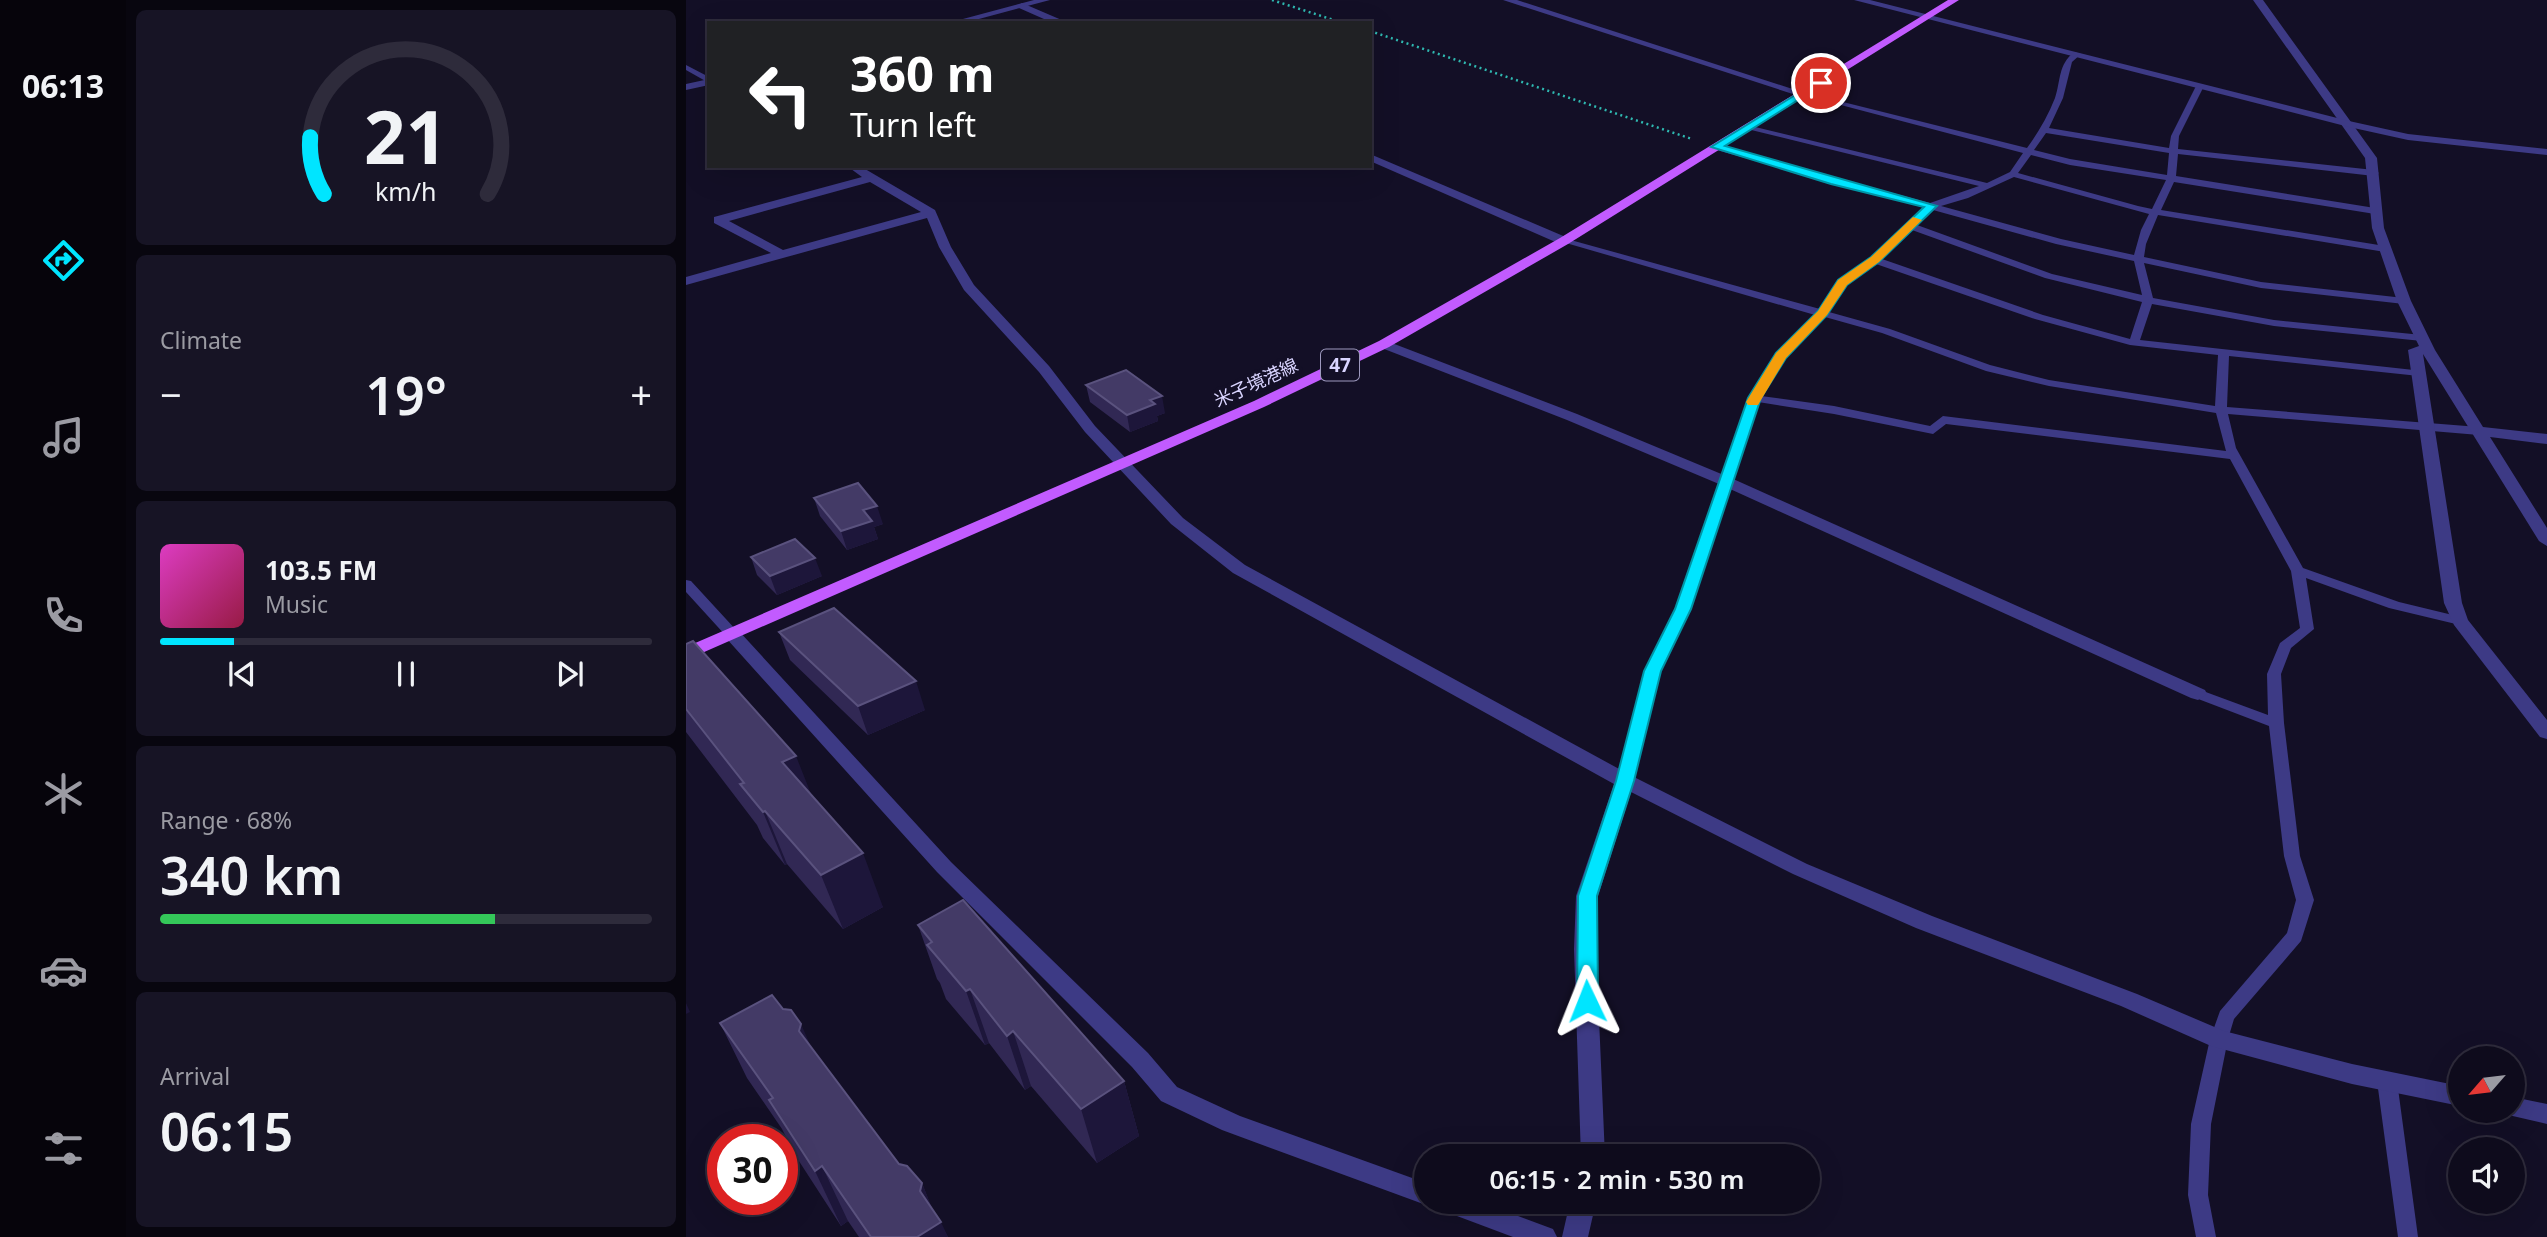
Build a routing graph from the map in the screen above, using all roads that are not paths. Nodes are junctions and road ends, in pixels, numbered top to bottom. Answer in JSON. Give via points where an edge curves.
{"nodes":[{"id":1,"x":1009,"y":0,"type":"edge"},
{"id":2,"x":1045,"y":0,"type":"edge"},
{"id":3,"x":1508,"y":0,"type":"edge"},
{"id":4,"x":1859,"y":0,"type":"edge"},
{"id":5,"x":1954,"y":0,"type":"edge"},
{"id":6,"x":2258,"y":0,"type":"edge"},
{"id":7,"x":1022,"y":6,"type":"junction"},
{"id":8,"x":1927,"y":16,"type":"junction"},
{"id":9,"x":960,"y":21,"type":"edge"},
{"id":10,"x":1056,"y":21,"type":"edge"},
{"id":11,"x":2077,"y":54,"type":"junction"},
{"id":12,"x":686,"y":67,"type":"edge"},
{"id":13,"x":707,"y":80,"type":"edge"},
{"id":14,"x":707,"y":82,"type":"edge"},
{"id":15,"x":2200,"y":86,"type":"junction"},
{"id":16,"x":686,"y":87,"type":"edge"},
{"id":17,"x":1803,"y":94,"type":"junction"},
{"id":18,"x":2349,"y":124,"type":"junction"},
{"id":19,"x":1747,"y":128,"type":"junction"},
{"id":20,"x":2044,"y":130,"type":"junction"},
{"id":21,"x":1716,"y":147,"type":"junction"},
{"id":22,"x":2173,"y":151,"type":"junction"},
{"id":23,"x":2547,"y":152,"type":"edge"},
{"id":24,"x":2028,"y":153,"type":"junction"},
{"id":25,"x":1372,"y":158,"type":"edge"},
{"id":26,"x":855,"y":168,"type":"edge"},
{"id":27,"x":2374,"y":173,"type":"junction"},
{"id":28,"x":2013,"y":174,"type":"junction"},
{"id":29,"x":872,"y":178,"type":"junction"},
{"id":30,"x":2172,"y":179,"type":"junction"},
{"id":31,"x":1989,"y":186,"type":"junction"},
{"id":32,"x":1932,"y":206,"type":"junction"},
{"id":33,"x":2375,"y":211,"type":"junction"},
{"id":34,"x":2153,"y":212,"type":"junction"},
{"id":35,"x":931,"y":213,"type":"junction"},
{"id":36,"x":1910,"y":226,"type":"junction"},
{"id":37,"x":1564,"y":241,"type":"junction"},
{"id":38,"x":2385,"y":249,"type":"junction"},
{"id":39,"x":782,"y":254,"type":"junction"},
{"id":40,"x":1875,"y":260,"type":"junction"},
{"id":41,"x":2138,"y":260,"type":"junction"},
{"id":42,"x":686,"y":281,"type":"edge"},
{"id":43,"x":2148,"y":300,"type":"junction"},
{"id":44,"x":2404,"y":301,"type":"junction"},
{"id":45,"x":1823,"y":313,"type":"junction"},
{"id":46,"x":2134,"y":343,"type":"junction"},
{"id":47,"x":1384,"y":344,"type":"junction"},
{"id":48,"x":2425,"y":344,"type":"junction"},
{"id":49,"x":2224,"y":353,"type":"junction"},
{"id":50,"x":2419,"y":373,"type":"junction"},
{"id":51,"x":1754,"y":398,"type":"junction"},
{"id":52,"x":2221,"y":410,"type":"junction"},
{"id":53,"x":2427,"y":427,"type":"junction"},
{"id":54,"x":2479,"y":431,"type":"junction"},
{"id":55,"x":2547,"y":439,"type":"edge"},
{"id":56,"x":2235,"y":456,"type":"junction"},
{"id":57,"x":1124,"y":464,"type":"junction"},
{"id":58,"x":1725,"y":481,"type":"junction"},
{"id":59,"x":2547,"y":541,"type":"edge"},
{"id":60,"x":2298,"y":571,"type":"junction"},
{"id":61,"x":686,"y":583,"type":"edge"},
{"id":62,"x":2460,"y":621,"type":"junction"},
{"id":63,"x":732,"y":634,"type":"junction"},
{"id":64,"x":686,"y":654,"type":"edge"},
{"id":65,"x":2198,"y":694,"type":"joint"},
{"id":66,"x":2276,"y":723,"type":"junction"},
{"id":67,"x":2547,"y":733,"type":"edge"},
{"id":68,"x":1625,"y":781,"type":"junction"},
{"id":69,"x":2219,"y":1039,"type":"junction"},
{"id":70,"x":2387,"y":1081,"type":"junction"},
{"id":71,"x":2448,"y":1094,"type":"edge"},
{"id":72,"x":2525,"y":1109,"type":"edge"},
{"id":73,"x":2547,"y":1114,"type":"edge"},
{"id":74,"x":1592,"y":1144,"type":"edge"},
{"id":75,"x":1414,"y":1190,"type":"edge"},
{"id":76,"x":1482,"y":1214,"type":"edge"},
{"id":77,"x":1580,"y":1214,"type":"edge"},
{"id":78,"x":1544,"y":1237,"type":"edge"},
{"id":79,"x":1575,"y":1237,"type":"edge"},
{"id":80,"x":2206,"y":1237,"type":"edge"},
{"id":81,"x":2408,"y":1237,"type":"edge"}],
"edges":[{"from":1,"to":7,"type":"street"},
{"from":2,"to":7,"type":"street"},
{"from":3,"to":17,"type":"street"},
{"from":4,"to":8,"type":"street"},
{"from":5,"to":8,"type":"main road","name":"米子境港線","number":"47"},
{"from":6,"to":18,"type":"street"},
{"from":7,"to":9,"type":"street"},
{"from":7,"to":10,"type":"street"},
{"from":8,"to":11,"type":"street"},
{"from":8,"to":17,"type":"main road","name":"米子境港線","number":"47"},
{"from":11,"to":15,"type":"street"},
{"from":11,"to":20,"type":"lane","via":[[2068,61],[2059,98]]},
{"from":12,"to":13,"type":"lane"},
{"from":14,"to":16,"type":"street"},
{"from":15,"to":18,"type":"street"},
{"from":15,"to":22,"type":"lane","via":[[2175,136]]},
{"from":17,"to":19,"type":"main road","name":"米子境港線","number":"47"},
{"from":17,"to":24,"type":"lane"},
{"from":18,"to":23,"type":"street","via":[[2408,137]]},
{"from":18,"to":27,"type":"street","via":[[2371,158]]},
{"from":19,"to":21,"type":"main road","name":"米子境港線","number":"47"},
{"from":19,"to":31,"type":"lane"},
{"from":20,"to":22,"type":"lane"},
{"from":20,"to":24,"type":"lane"},
{"from":21,"to":32,"type":"lane"},
{"from":21,"to":37,"type":"main road","name":"米子境港線","number":"47"},
{"from":22,"to":27,"type":"lane"},
{"from":22,"to":30,"type":"lane"},
{"from":24,"to":28,"type":"lane"},
{"from":24,"to":30,"type":"lane"},
{"from":25,"to":37,"type":"street"},
{"from":26,"to":29,"type":"street"},
{"from":27,"to":33,"type":"street"},
{"from":28,"to":31,"type":"lane"},
{"from":28,"to":34,"type":"lane"},
{"from":29,"to":35,"type":"street"},
{"from":29,"to":39,"type":"street","via":[[718,220]]},
{"from":30,"to":33,"type":"lane"},
{"from":30,"to":34,"type":"lane"},
{"from":31,"to":32,"type":"lane"},
{"from":32,"to":36,"type":"lane"},
{"from":32,"to":41,"type":"lane"},
{"from":33,"to":38,"type":"street"},
{"from":34,"to":38,"type":"lane"},
{"from":34,"to":41,"type":"lane"},
{"from":35,"to":39,"type":"street"},
{"from":35,"to":57,"type":"street","via":[[969,287]]},
{"from":36,"to":40,"type":"lane"},
{"from":36,"to":43,"type":"lane","via":[[2049,276]]},
{"from":37,"to":45,"type":"lane"},
{"from":37,"to":47,"type":"main road","name":"米子境港線","number":"47"},
{"from":38,"to":44,"type":"street"},
{"from":39,"to":42,"type":"street"},
{"from":40,"to":45,"type":"lane","via":[[1842,283]]},
{"from":40,"to":46,"type":"lane","via":[[2039,317]]},
{"from":41,"to":43,"type":"lane"},
{"from":41,"to":44,"type":"lane","via":[[2261,285]]},
{"from":43,"to":46,"type":"lane"},
{"from":43,"to":48,"type":"lane"},
{"from":44,"to":48,"type":"street"},
{"from":45,"to":51,"type":"lane","via":[[1780,356]]},
{"from":45,"to":52,"type":"lane","via":[[1986,368],[2049,383]]},
{"from":46,"to":49,"type":"lane"},
{"from":47,"to":57,"type":"main road","name":"米子境港線","number":"47"},
{"from":47,"to":58,"type":"street"},
{"from":48,"to":50,"type":"street","via":[[2415,350]]},
{"from":48,"to":54,"type":"street"},
{"from":49,"to":50,"type":"lane"},
{"from":49,"to":52,"type":"lane"},
{"from":50,"to":53,"type":"street"},
{"from":51,"to":56,"type":"lane","via":[[1933,430],[1943,420]]},
{"from":51,"to":58,"type":"lane"},
{"from":52,"to":53,"type":"lane"},
{"from":52,"to":56,"type":"lane"},
{"from":53,"to":54,"type":"lane"},
{"from":53,"to":62,"type":"street","via":[[2451,592]]},
{"from":54,"to":55,"type":"street"},
{"from":54,"to":59,"type":"street"},
{"from":56,"to":60,"type":"lane"},
{"from":57,"to":63,"type":"main road","name":"米子境港線","number":"47"},
{"from":57,"to":68,"type":"street","via":[[1177,521],[1239,569]]},
{"from":58,"to":65,"type":"street"},
{"from":58,"to":68,"type":"lane","via":[[1683,609],[1653,671]]},
{"from":60,"to":62,"type":"lane","via":[[2394,605]]},
{"from":60,"to":66,"type":"lane","via":[[2307,629],[2286,646],[2274,674]]},
{"from":61,"to":63,"type":"lane"},
{"from":62,"to":67,"type":"street"},
{"from":63,"to":64,"type":"main road","name":"米子境港線","number":"47"},
{"from":63,"to":75,"type":"street","via":[[944,867],[1169,1094],[1231,1123]]},
{"from":65,"to":66,"type":"lane"},
{"from":66,"to":69,"type":"lane","via":[[2292,856],[2305,900],[2295,936],[2226,1016]]},
{"from":68,"to":69,"type":"street","via":[[1800,869]]},
{"from":68,"to":74,"type":"street","via":[[1587,896]]},
{"from":69,"to":70,"type":"street"},
{"from":69,"to":80,"type":"lane","via":[[2201,1124],[2198,1195]]},
{"from":70,"to":71,"type":"street"},
{"from":70,"to":81,"type":"lane"},
{"from":72,"to":73,"type":"street"},
{"from":76,"to":78,"type":"street"},
{"from":77,"to":79,"type":"street"}]}
